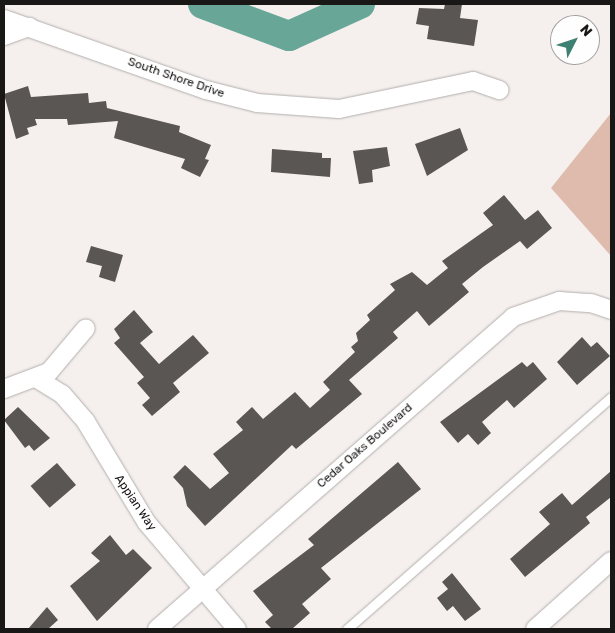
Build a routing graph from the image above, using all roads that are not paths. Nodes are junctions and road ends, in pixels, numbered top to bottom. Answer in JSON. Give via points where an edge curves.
{"nodes":[{"id":1,"x":4,"y":19,"type":"edge"},
{"id":2,"x":29,"y":27,"type":"junction"},
{"id":3,"x":4,"y":36,"type":"edge"},
{"id":4,"x":499,"y":90,"type":"dead end"},
{"id":5,"x":611,"y":310,"type":"edge"},
{"id":6,"x":86,"y":328,"type":"dead end"},
{"id":7,"x":36,"y":378,"type":"junction"},
{"id":8,"x":4,"y":389,"type":"edge"},
{"id":9,"x":611,"y":398,"type":"edge"},
{"id":10,"x":611,"y":561,"type":"edge"},
{"id":11,"x":202,"y":590,"type":"junction"},
{"id":12,"x":157,"y":629,"type":"edge"},
{"id":13,"x":238,"y":629,"type":"edge"},
{"id":14,"x":347,"y":629,"type":"edge"},
{"id":15,"x":534,"y":629,"type":"edge"}],
"edges":[{"from":1,"to":2,"type":"street","name":"South Shore Drive"},
{"from":2,"to":3,"type":"street"},
{"from":2,"to":4,"type":"street","name":"South Shore Drive","via":[[206,90],[257,103],[339,108],[473,81]]},
{"from":5,"to":11,"type":"street","name":"Cedar Oaks Boulevard","via":[[591,303],[559,301],[513,317]]},
{"from":6,"to":7,"type":"street","via":[[60,363]]},
{"from":7,"to":8,"type":"street"},
{"from":7,"to":11,"type":"street","name":"Appian Way","via":[[62,394],[86,422],[147,523]]},
{"from":9,"to":14,"type":"lane"},
{"from":10,"to":15,"type":"street"},
{"from":11,"to":12,"type":"street","name":"Cedar Oaks Boulevard"},
{"from":11,"to":13,"type":"street","name":"Appian Way"}]}
